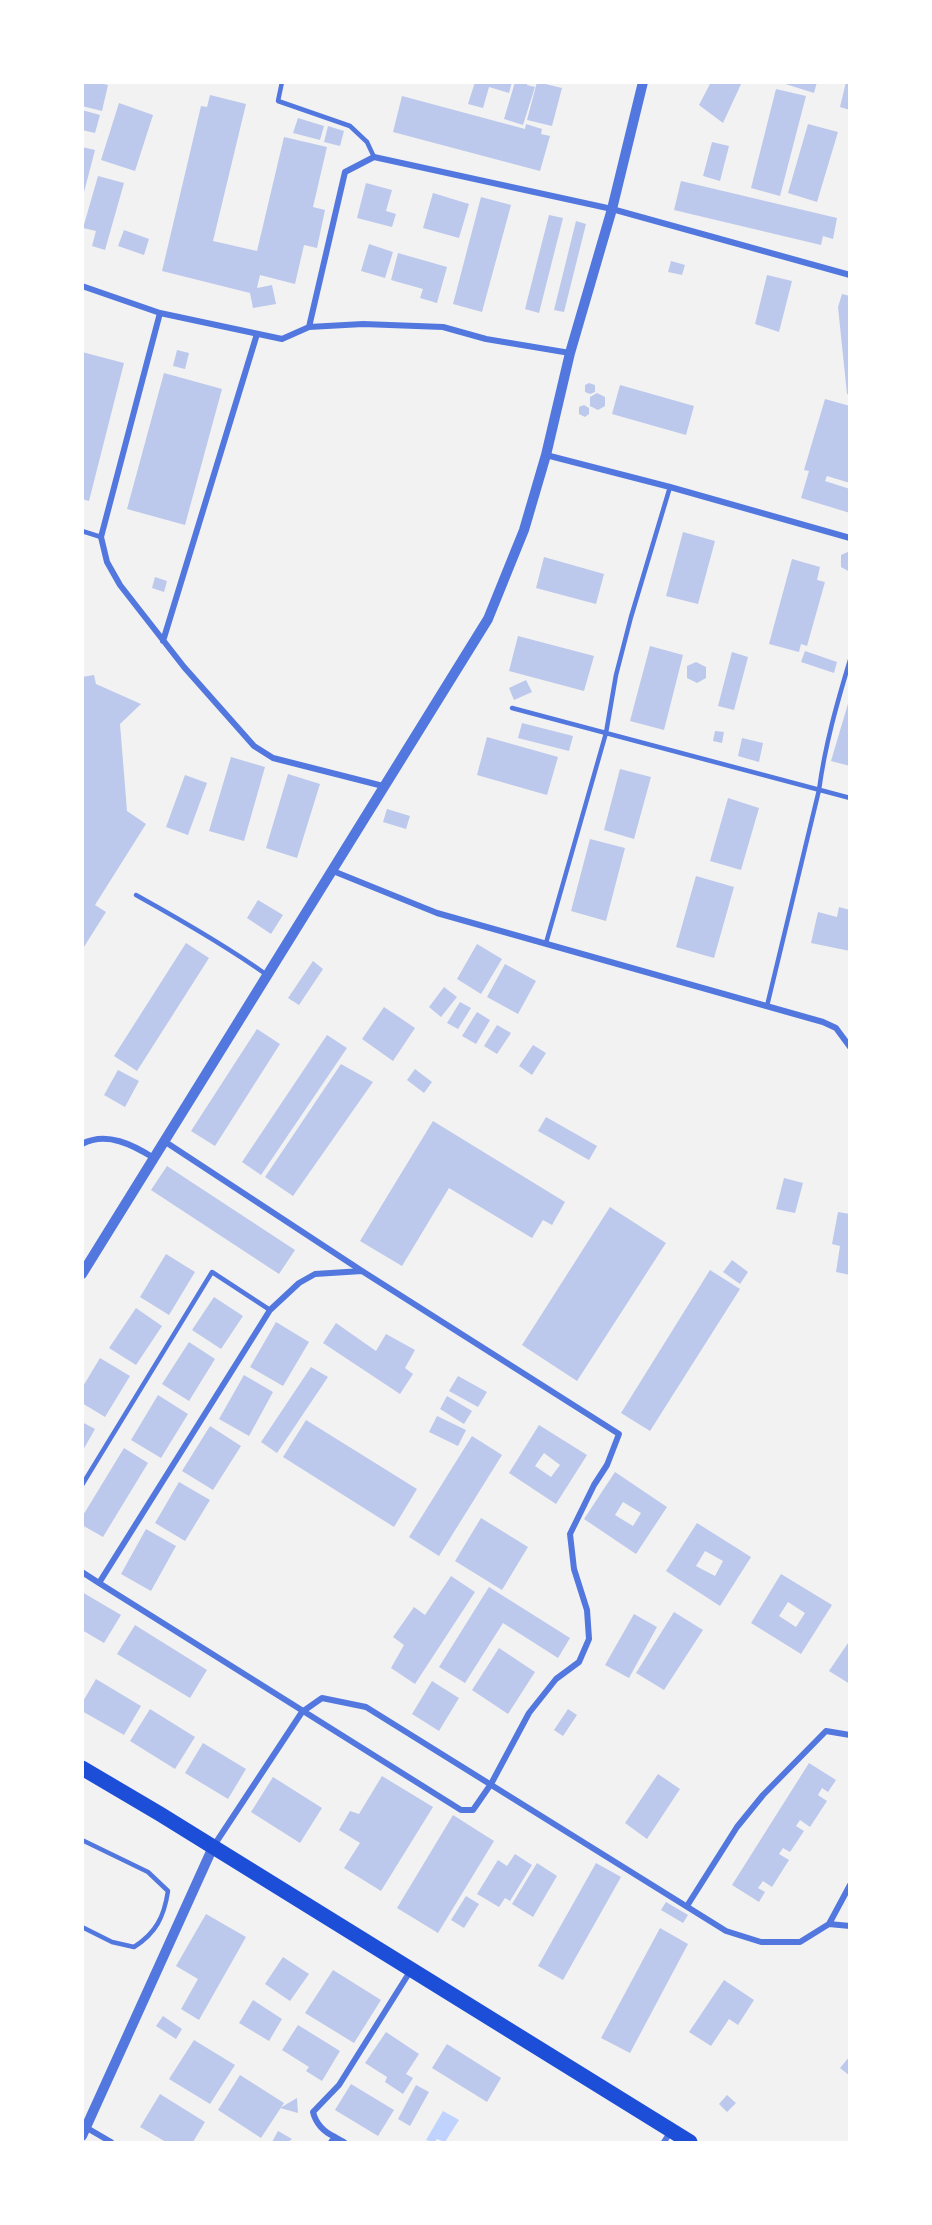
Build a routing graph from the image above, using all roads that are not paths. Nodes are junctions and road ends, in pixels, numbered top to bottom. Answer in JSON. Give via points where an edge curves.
{"nodes":[{"id":1,"x":282,"y":82,"type":"edge"},
{"id":2,"x":644,"y":82,"type":"edge"},
{"id":3,"x":374,"y":157,"type":"junction"},
{"id":4,"x":612,"y":209,"type":"junction"},
{"id":5,"x":849,"y":276,"type":"edge"},
{"id":6,"x":82,"y":286,"type":"edge"},
{"id":7,"x":160,"y":313,"type":"junction"},
{"id":8,"x":309,"y":327,"type":"junction"},
{"id":9,"x":256,"y":334,"type":"junction"},
{"id":10,"x":570,"y":353,"type":"junction"},
{"id":11,"x":546,"y":454,"type":"junction"},
{"id":12,"x":670,"y":487,"type":"junction"},
{"id":13,"x":82,"y":531,"type":"edge"},
{"id":14,"x":101,"y":537,"type":"junction"},
{"id":15,"x":849,"y":538,"type":"edge"},
{"id":16,"x":164,"y":641,"type":"junction"},
{"id":17,"x":849,"y":660,"type":"edge"},
{"id":18,"x":512,"y":708,"type":"dead end"},
{"id":19,"x":606,"y":733,"type":"junction"},
{"id":20,"x":383,"y":786,"type":"junction"},
{"id":21,"x":819,"y":789,"type":"junction"},
{"id":22,"x":849,"y":798,"type":"edge"},
{"id":23,"x":333,"y":871,"type":"junction"},
{"id":24,"x":136,"y":895,"type":"dead end"},
{"id":25,"x":546,"y":943,"type":"junction"},
{"id":26,"x":267,"y":975,"type":"junction"},
{"id":27,"x":767,"y":1006,"type":"junction"},
{"id":28,"x":849,"y":1047,"type":"edge"},
{"id":29,"x":164,"y":1141,"type":"junction"},
{"id":30,"x":82,"y":1144,"type":"edge"},
{"id":31,"x":154,"y":1158,"type":"junction"},
{"id":32,"x":362,"y":1271,"type":"junction"},
{"id":33,"x":82,"y":1274,"type":"edge"},
{"id":34,"x":270,"y":1310,"type":"junction"},
{"id":35,"x":82,"y":1485,"type":"edge"},
{"id":36,"x":82,"y":1572,"type":"edge"},
{"id":37,"x":99,"y":1583,"type":"junction"},
{"id":38,"x":302,"y":1712,"type":"junction"},
{"id":39,"x":849,"y":1735,"type":"edge"},
{"id":40,"x":82,"y":1768,"type":"edge"},
{"id":41,"x":491,"y":1784,"type":"junction"},
{"id":42,"x":82,"y":1840,"type":"edge"},
{"id":43,"x":213,"y":1847,"type":"junction"},
{"id":44,"x":849,"y":1885,"type":"edge"},
{"id":45,"x":687,"y":1906,"type":"junction"},
{"id":46,"x":830,"y":1924,"type":"junction"},
{"id":47,"x":849,"y":1926,"type":"edge"},
{"id":48,"x":82,"y":1927,"type":"edge"},
{"id":49,"x":411,"y":1970,"type":"junction"},
{"id":50,"x":85,"y":2132,"type":"edge"},
{"id":51,"x":667,"y":2137,"type":"edge"},
{"id":52,"x":333,"y":2140,"type":"edge"},
{"id":53,"x":111,"y":2142,"type":"edge"},
{"id":54,"x":344,"y":2142,"type":"edge"},
{"id":55,"x":690,"y":2142,"type":"edge"}],
"edges":[{"from":1,"to":3,"type":"lane","via":[[278,102],[350,126],[367,142]]},
{"from":2,"to":4,"type":"street"},
{"from":3,"to":4,"type":"street"},
{"from":3,"to":8,"type":"street","via":[[345,172]]},
{"from":4,"to":5,"type":"street"},
{"from":4,"to":10,"type":"street"},
{"from":6,"to":7,"type":"street"},
{"from":7,"to":9,"type":"street"},
{"from":7,"to":14,"type":"street"},
{"from":8,"to":9,"type":"street","via":[[282,339]]},
{"from":8,"to":10,"type":"street","via":[[443,327],[486,339]]},
{"from":9,"to":16,"type":"street"},
{"from":10,"to":11,"type":"street"},
{"from":11,"to":12,"type":"street"},
{"from":11,"to":20,"type":"street","via":[[524,530],[488,619]]},
{"from":12,"to":15,"type":"street"},
{"from":12,"to":19,"type":"lane","via":[[616,675]]},
{"from":13,"to":14,"type":"lane"},
{"from":14,"to":16,"type":"street","via":[[107,562],[120,585]]},
{"from":16,"to":20,"type":"street","via":[[254,746],[273,758]]},
{"from":17,"to":21,"type":"lane"},
{"from":18,"to":19,"type":"lane"},
{"from":19,"to":21,"type":"lane"},
{"from":19,"to":25,"type":"lane"},
{"from":20,"to":23,"type":"street"},
{"from":21,"to":22,"type":"lane"},
{"from":21,"to":27,"type":"lane"},
{"from":23,"to":25,"type":"street","via":[[437,913]]},
{"from":23,"to":26,"type":"street"},
{"from":24,"to":26,"type":"lane"},
{"from":25,"to":27,"type":"street"},
{"from":26,"to":29,"type":"street"},
{"from":27,"to":28,"type":"street","via":[[836,1028]]},
{"from":29,"to":31,"type":"street"},
{"from":29,"to":32,"type":"street"},
{"from":30,"to":31,"type":"street","via":[[106,1139],[126,1142]]},
{"from":31,"to":33,"type":"street"},
{"from":32,"to":34,"type":"street","via":[[315,1274]]},
{"from":32,"to":41,"type":"street","via":[[619,1434],[570,1534],[574,1569],[587,1610],[589,1639],[579,1662],[556,1679],[529,1713]]},
{"from":34,"to":35,"type":"lane","via":[[213,1272]]},
{"from":34,"to":37,"type":"street"},
{"from":36,"to":37,"type":"street"},
{"from":37,"to":38,"type":"street"},
{"from":38,"to":41,"type":"street","via":[[322,1698],[366,1707]]},
{"from":38,"to":41,"type":"street","via":[[461,1810],[473,1810]]},
{"from":38,"to":43,"type":"street"},
{"from":39,"to":45,"type":"street","via":[[826,1731],[763,1795],[737,1827]]},
{"from":40,"to":43,"type":"main road"},
{"from":41,"to":45,"type":"street"},
{"from":42,"to":48,"type":"lane","via":[[148,1872],[168,1892],[165,1911],[149,1937],[134,1947],[112,1942]]},
{"from":43,"to":49,"type":"main road"},
{"from":43,"to":50,"type":"street"},
{"from":44,"to":46,"type":"street"},
{"from":45,"to":46,"type":"street","via":[[726,1931],[761,1942],[800,1942]]},
{"from":46,"to":47,"type":"street"},
{"from":49,"to":51,"type":"main road"},
{"from":49,"to":52,"type":"street","via":[[339,2085],[314,2112],[319,2125]]},
{"from":50,"to":53,"type":"street"},
{"from":51,"to":55,"type":"main road"},
{"from":52,"to":54,"type":"street"}]}
